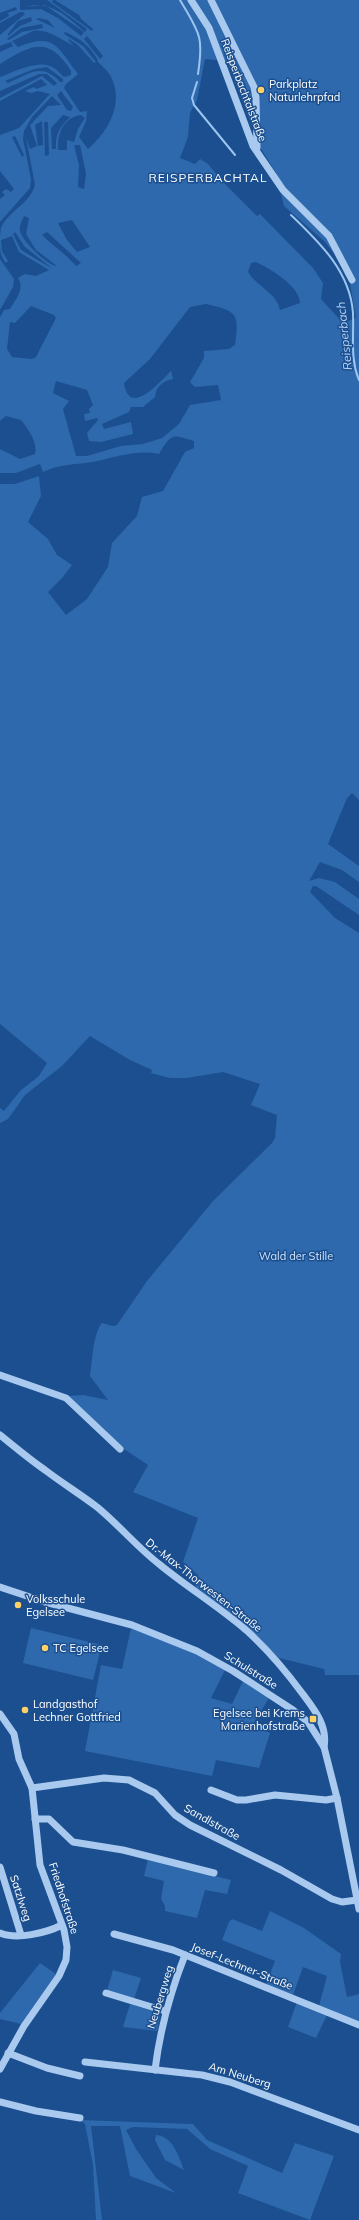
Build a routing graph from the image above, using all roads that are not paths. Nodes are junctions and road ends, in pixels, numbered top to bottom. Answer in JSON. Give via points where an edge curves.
{"nodes":[{"id":1,"x":191,"y":0,"type":"edge"},
{"id":2,"x":211,"y":0,"type":"edge"},
{"id":3,"x":257,"y":152,"type":"junction"},
{"id":4,"x":352,"y":280,"type":"dead end"},
{"id":5,"x":0,"y":1375,"type":"edge"},
{"id":6,"x":0,"y":1435,"type":"edge"},
{"id":7,"x":120,"y":1449,"type":"dead end"},
{"id":8,"x":0,"y":1587,"type":"edge"},
{"id":9,"x":1,"y":1719,"type":"edge"},
{"id":10,"x":324,"y":1747,"type":"junction"},
{"id":11,"x":32,"y":1788,"type":"junction"},
{"id":12,"x":211,"y":1790,"type":"dead end"},
{"id":13,"x":337,"y":1798,"type":"junction"},
{"id":14,"x":35,"y":1819,"type":"junction"},
{"id":15,"x":0,"y":1867,"type":"edge"},
{"id":16,"x":214,"y":1873,"type":"dead end"},
{"id":17,"x":357,"y":1900,"type":"junction"},
{"id":18,"x":359,"y":1909,"type":"edge"},
{"id":19,"x":62,"y":1925,"type":"junction"},
{"id":20,"x":0,"y":1933,"type":"edge"},
{"id":21,"x":114,"y":1934,"type":"dead end"},
{"id":22,"x":21,"y":1935,"type":"junction"},
{"id":23,"x":186,"y":1955,"type":"junction"},
{"id":24,"x":106,"y":1993,"type":"dead end"},
{"id":25,"x":165,"y":2011,"type":"junction"},
{"id":26,"x":359,"y":2025,"type":"edge"},
{"id":27,"x":8,"y":2053,"type":"junction"},
{"id":28,"x":85,"y":2062,"type":"dead end"},
{"id":29,"x":0,"y":2069,"type":"edge"},
{"id":30,"x":155,"y":2070,"type":"junction"},
{"id":31,"x":80,"y":2076,"type":"dead end"},
{"id":32,"x":0,"y":2102,"type":"edge"},
{"id":33,"x":80,"y":2118,"type":"dead end"},
{"id":34,"x":359,"y":2130,"type":"edge"}],
"edges":[{"from":1,"to":3,"type":"street","name":"Reisperbachtalstraße","via":[[209,28]]},
{"from":2,"to":3,"type":"street","via":[[254,87]]},
{"from":3,"to":4,"type":"street","name":"Reisperbachtalstraße","via":[[283,190],[329,236]]},
{"from":5,"to":7,"type":"street","via":[[66,1398]]},
{"from":6,"to":10,"type":"street","name":"Dr.-Max-Thorwesten-Straße","via":[[96,1506],[126,1531],[138,1547],[226,1614],[259,1643],[284,1669],[314,1708],[323,1729]]},
{"from":8,"to":10,"type":"street","name":"Schulstraße","via":[[132,1625],[197,1651],[293,1710],[308,1722]]},
{"from":9,"to":11,"type":"street","via":[[14,1734],[19,1759]]},
{"from":10,"to":13,"type":"street","name":"Schulstraße"},
{"from":11,"to":14,"type":"street","name":"Friedhofstraße"},
{"from":11,"to":17,"type":"street","name":"Sandlstraße","via":[[104,1778],[129,1780],[155,1793],[175,1815],[190,1825],[281,1870],[332,1899],[342,1902]]},
{"from":12,"to":13,"type":"street","via":[[242,1800],[275,1795],[326,1800]]},
{"from":13,"to":17,"type":"street","name":"Schulstraße"},
{"from":14,"to":16,"type":"street","via":[[49,1819],[73,1842],[123,1850]]},
{"from":14,"to":19,"type":"street","name":"Friedhofstraße","via":[[40,1865]]},
{"from":15,"to":22,"type":"street","name":"Satzlweg"},
{"from":17,"to":18,"type":"street"},
{"from":19,"to":22,"type":"street","name":"Satzlweg"},
{"from":19,"to":27,"type":"street","name":"Friedhofstraße","via":[[67,1947],[66,1960],[59,1976]]},
{"from":20,"to":22,"type":"street","name":"Satzlweg","via":[[10,1936]]},
{"from":21,"to":23,"type":"street","name":"Josef-Lechner-Straße"},
{"from":23,"to":25,"type":"street","name":"Neubergweg"},
{"from":23,"to":26,"type":"street","name":"Josef-Lechner-Straße"},
{"from":24,"to":25,"type":"street"},
{"from":25,"to":30,"type":"street","name":"Neubergweg"},
{"from":27,"to":29,"type":"street","name":"Friedhofstraße"},
{"from":27,"to":31,"type":"street","via":[[47,2068]]},
{"from":28,"to":30,"type":"street","name":"Am Neuberg"},
{"from":30,"to":34,"type":"street","name":"Am Neuberg","via":[[202,2075],[230,2082]]},
{"from":32,"to":33,"type":"street"}]}
